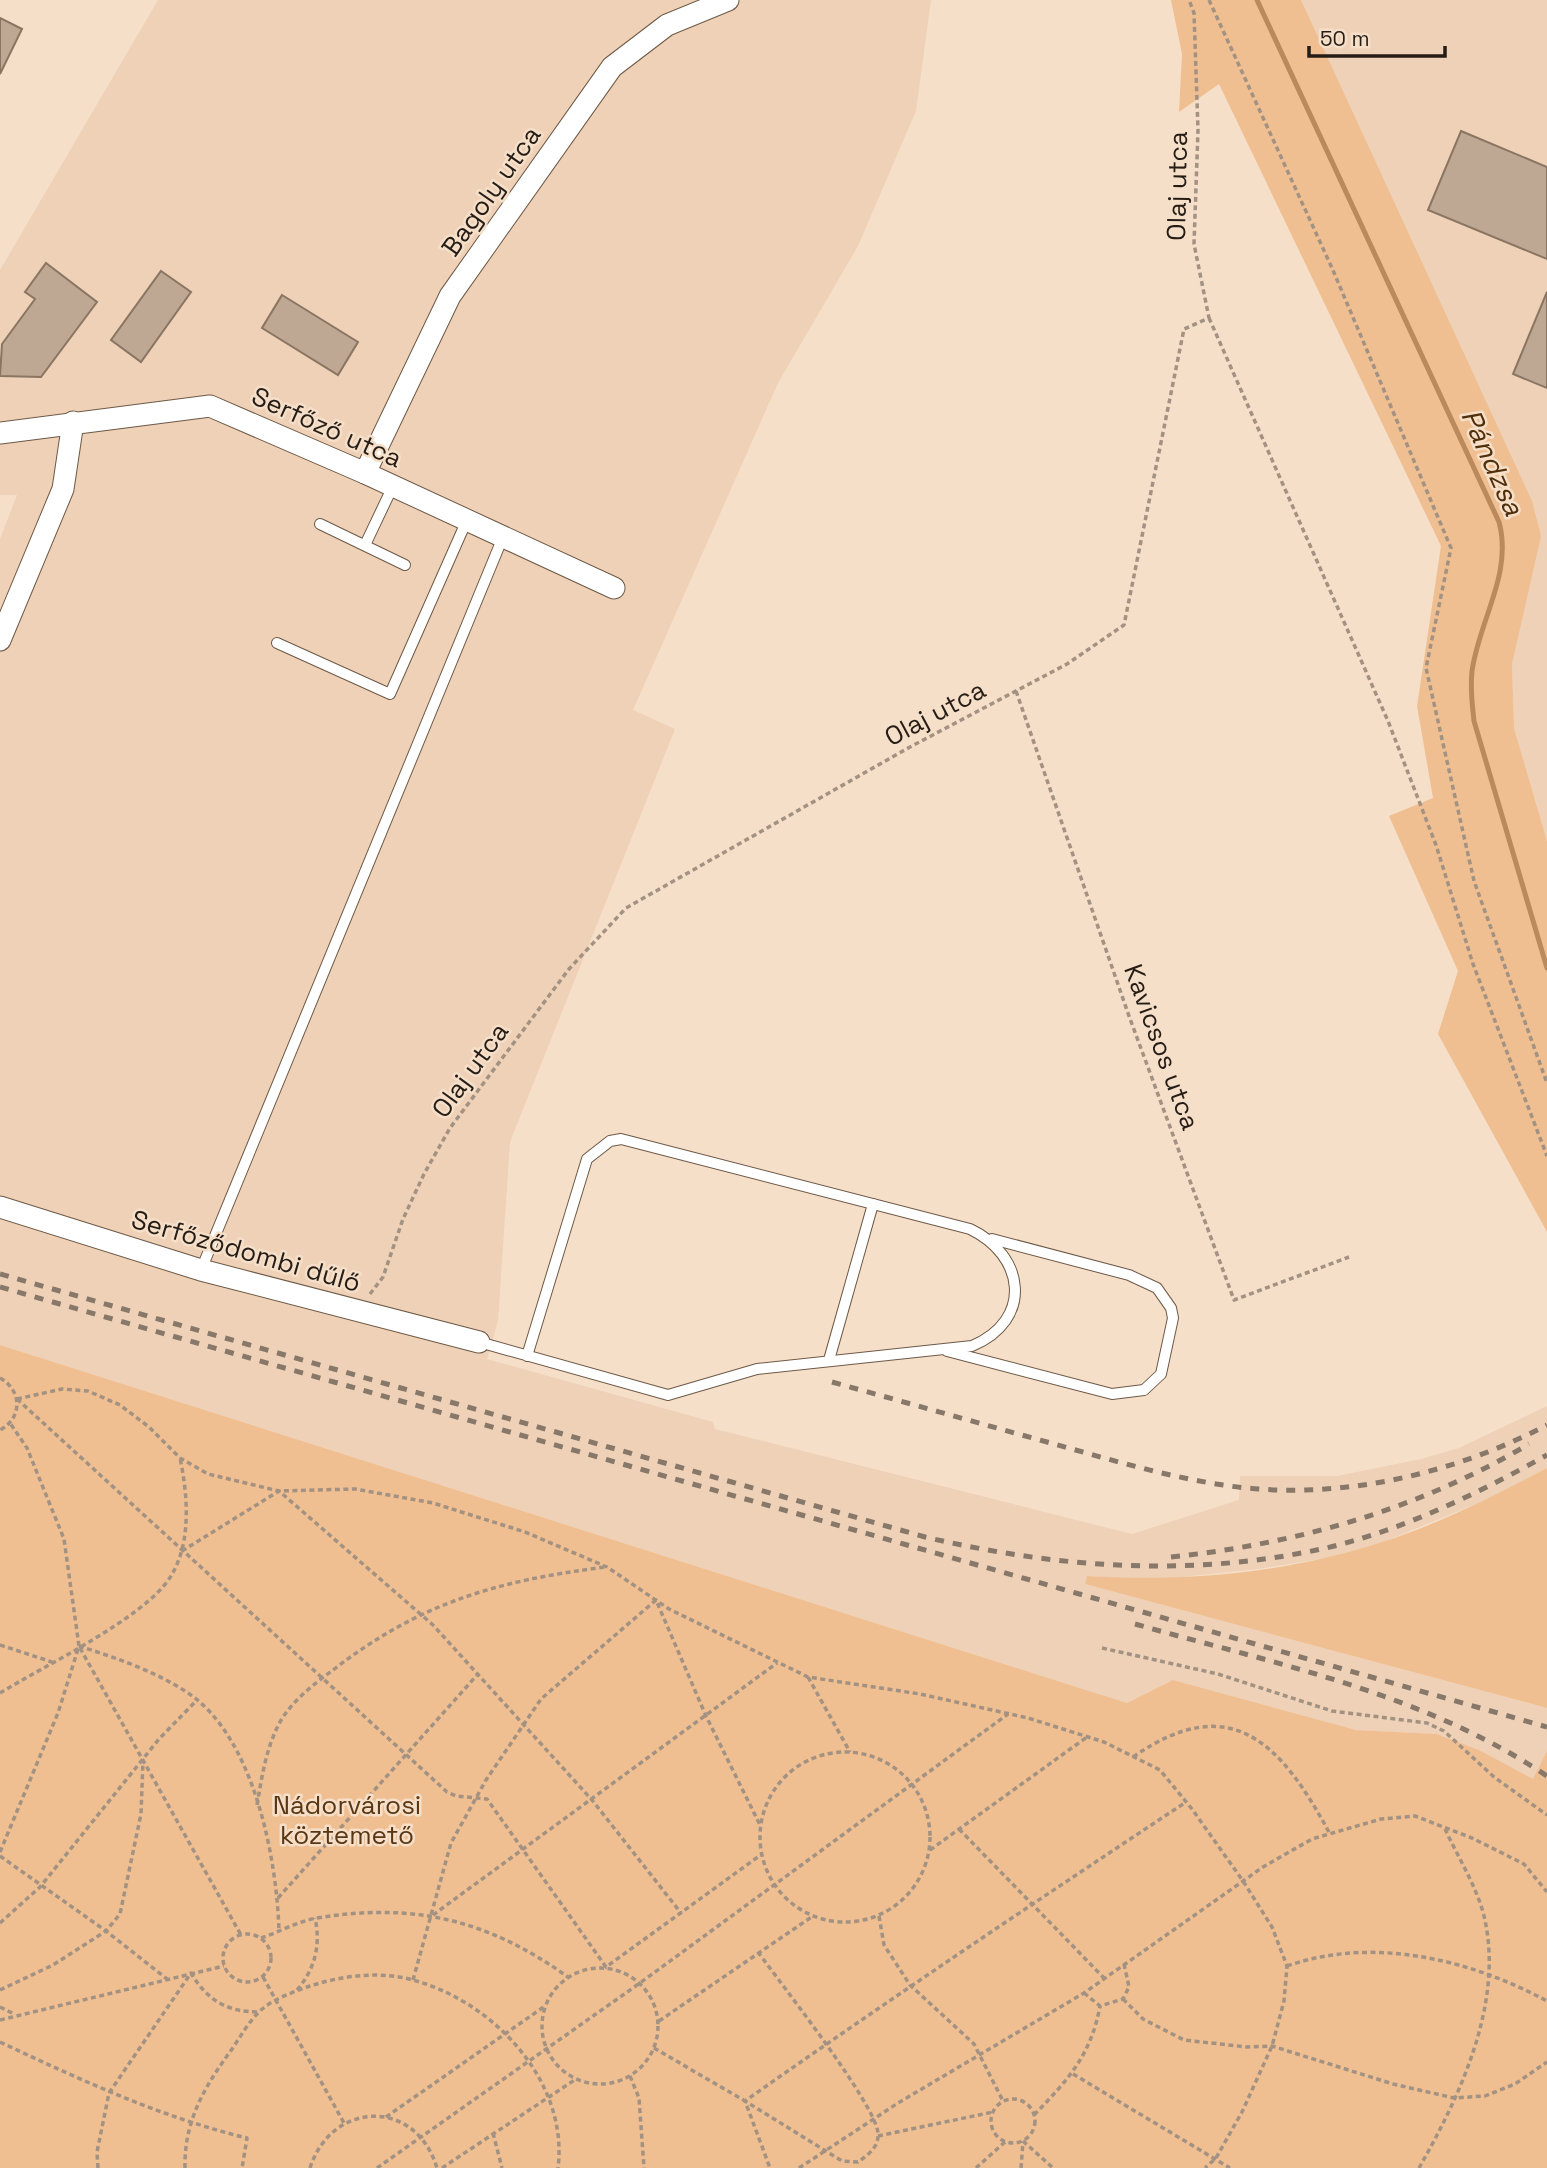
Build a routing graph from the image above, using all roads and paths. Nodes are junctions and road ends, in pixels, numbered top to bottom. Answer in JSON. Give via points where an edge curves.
{"nodes":[{"id":1,"x":728,"y":0,"type":"edge"},
{"id":2,"x":1189,"y":0,"type":"edge"},
{"id":3,"x":1209,"y":0,"type":"edge"},
{"id":4,"x":1209,"y":318,"type":"junction"},
{"id":5,"x":73,"y":422,"type":"junction"},
{"id":6,"x":0,"y":433,"type":"edge"},
{"id":7,"x":365,"y":473,"type":"junction"},
{"id":8,"x":393,"y":486,"type":"junction"},
{"id":9,"x":467,"y":520,"type":"junction"},
{"id":10,"x":320,"y":524,"type":"dead end"},
{"id":11,"x":503,"y":537,"type":"junction"},
{"id":12,"x":365,"y":545,"type":"junction"},
{"id":13,"x":405,"y":565,"type":"dead end"},
{"id":14,"x":614,"y":588,"type":"dead end"},
{"id":15,"x":0,"y":640,"type":"edge"},
{"id":16,"x":277,"y":643,"type":"dead end"},
{"id":17,"x":1016,"y":691,"type":"junction"},
{"id":18,"x":1547,"y":1083,"type":"edge"},
{"id":19,"x":1547,"y":1156,"type":"edge"},
{"id":20,"x":873,"y":1204,"type":"junction"},
{"id":21,"x":0,"y":1207,"type":"edge"},
{"id":22,"x":988,"y":1238,"type":"junction"},
{"id":23,"x":1349,"y":1257,"type":"dead end"},
{"id":24,"x":201,"y":1269,"type":"junction"},
{"id":25,"x":348,"y":1310,"type":"junction"},
{"id":26,"x":479,"y":1342,"type":"joint"},
{"id":27,"x":938,"y":1349,"type":"junction"},
{"id":28,"x":527,"y":1356,"type":"junction"},
{"id":29,"x":829,"y":1360,"type":"junction"},
{"id":30,"x":0,"y":1378,"type":"edge"},
{"id":31,"x":17,"y":1399,"type":"junction"},
{"id":32,"x":10,"y":1423,"type":"junction"},
{"id":33,"x":0,"y":1430,"type":"edge"},
{"id":34,"x":180,"y":1458,"type":"junction"},
{"id":35,"x":279,"y":1491,"type":"junction"},
{"id":36,"x":182,"y":1551,"type":"junction"},
{"id":37,"x":607,"y":1567,"type":"junction"},
{"id":38,"x":656,"y":1600,"type":"junction"},
{"id":39,"x":419,"y":1614,"type":"junction"},
{"id":40,"x":0,"y":1645,"type":"edge"},
{"id":41,"x":79,"y":1646,"type":"junction"},
{"id":42,"x":1102,"y":1648,"type":"dead end"},
{"id":43,"x":52,"y":1662,"type":"junction"},
{"id":44,"x":777,"y":1663,"type":"junction"},
{"id":45,"x":478,"y":1674,"type":"junction"},
{"id":46,"x":322,"y":1678,"type":"junction"},
{"id":47,"x":808,"y":1678,"type":"junction"},
{"id":48,"x":0,"y":1693,"type":"edge"},
{"id":49,"x":197,"y":1700,"type":"junction"},
{"id":50,"x":1009,"y":1714,"type":"junction"},
{"id":51,"x":706,"y":1716,"type":"junction"},
{"id":52,"x":524,"y":1723,"type":"junction"},
{"id":53,"x":1087,"y":1737,"type":"junction"},
{"id":54,"x":851,"y":1752,"type":"junction"},
{"id":55,"x":406,"y":1755,"type":"junction"},
{"id":56,"x":1133,"y":1757,"type":"junction"},
{"id":57,"x":143,"y":1760,"type":"junction"},
{"id":58,"x":912,"y":1784,"type":"junction"},
{"id":59,"x":476,"y":1797,"type":"junction"},
{"id":60,"x":592,"y":1800,"type":"junction"},
{"id":61,"x":1186,"y":1802,"type":"junction"},
{"id":62,"x":257,"y":1805,"type":"junction"},
{"id":63,"x":1547,"y":1815,"type":"edge"},
{"id":64,"x":761,"y":1827,"type":"junction"},
{"id":65,"x":1444,"y":1828,"type":"junction"},
{"id":66,"x":959,"y":1829,"type":"junction"},
{"id":67,"x":1331,"y":1834,"type":"junction"},
{"id":68,"x":525,"y":1849,"type":"junction"},
{"id":69,"x":930,"y":1850,"type":"junction"},
{"id":70,"x":0,"y":1854,"type":"edge"},
{"id":71,"x":762,"y":1854,"type":"junction"},
{"id":72,"x":1243,"y":1881,"type":"junction"},
{"id":73,"x":42,"y":1883,"type":"junction"},
{"id":74,"x":775,"y":1885,"type":"junction"},
{"id":75,"x":1547,"y":1892,"type":"edge"},
{"id":76,"x":278,"y":1898,"type":"junction"},
{"id":77,"x":1034,"y":1903,"type":"junction"},
{"id":78,"x":681,"y":1914,"type":"junction"},
{"id":79,"x":432,"y":1916,"type":"junction"},
{"id":80,"x":813,"y":1916,"type":"junction"},
{"id":81,"x":879,"y":1916,"type":"junction"},
{"id":82,"x":315,"y":1918,"type":"junction"},
{"id":83,"x":0,"y":1923,"type":"edge"},
{"id":84,"x":106,"y":1931,"type":"junction"},
{"id":85,"x":279,"y":1932,"type":"junction"},
{"id":86,"x":241,"y":1935,"type":"junction"},
{"id":87,"x":261,"y":1938,"type":"junction"},
{"id":88,"x":758,"y":1952,"type":"junction"},
{"id":89,"x":1124,"y":1962,"type":"junction"},
{"id":90,"x":224,"y":1966,"type":"junction"},
{"id":91,"x":1287,"y":1966,"type":"junction"},
{"id":92,"x":606,"y":1967,"type":"junction"},
{"id":93,"x":191,"y":1973,"type":"junction"},
{"id":94,"x":263,"y":1977,"type":"junction"},
{"id":95,"x":568,"y":1977,"type":"junction"},
{"id":96,"x":1104,"y":1978,"type":"junction"},
{"id":97,"x":1490,"y":1978,"type":"junction"},
{"id":98,"x":167,"y":1979,"type":"junction"},
{"id":99,"x":413,"y":1980,"type":"junction"},
{"id":100,"x":640,"y":1983,"type":"junction"},
{"id":101,"x":910,"y":1985,"type":"junction"},
{"id":102,"x":0,"y":1990,"type":"edge"},
{"id":103,"x":295,"y":1991,"type":"junction"},
{"id":104,"x":1084,"y":1993,"type":"junction"},
{"id":105,"x":1123,"y":1999,"type":"junction"},
{"id":106,"x":276,"y":2001,"type":"junction"},
{"id":107,"x":1547,"y":2001,"type":"edge"},
{"id":108,"x":545,"y":2006,"type":"junction"},
{"id":109,"x":1100,"y":2006,"type":"junction"},
{"id":110,"x":0,"y":2007,"type":"edge"},
{"id":111,"x":258,"y":2012,"type":"junction"},
{"id":112,"x":16,"y":2015,"type":"junction"},
{"id":113,"x":0,"y":2020,"type":"edge"},
{"id":114,"x":659,"y":2021,"type":"junction"},
{"id":115,"x":505,"y":2034,"type":"junction"},
{"id":116,"x":0,"y":2042,"type":"edge"},
{"id":117,"x":825,"y":2045,"type":"junction"},
{"id":118,"x":1272,"y":2046,"type":"junction"},
{"id":119,"x":654,"y":2048,"type":"junction"},
{"id":120,"x":547,"y":2049,"type":"junction"},
{"id":121,"x":980,"y":2057,"type":"junction"},
{"id":122,"x":530,"y":2062,"type":"junction"},
{"id":123,"x":1547,"y":2062,"type":"edge"},
{"id":124,"x":1073,"y":2074,"type":"junction"},
{"id":125,"x":630,"y":2076,"type":"junction"},
{"id":126,"x":576,"y":2079,"type":"junction"},
{"id":127,"x":109,"y":2093,"type":"junction"},
{"id":128,"x":549,"y":2096,"type":"junction"},
{"id":129,"x":1454,"y":2098,"type":"junction"},
{"id":130,"x":745,"y":2101,"type":"junction"},
{"id":131,"x":1003,"y":2101,"type":"junction"},
{"id":132,"x":993,"y":2112,"type":"junction"},
{"id":133,"x":1034,"y":2115,"type":"junction"},
{"id":134,"x":386,"y":2117,"type":"junction"},
{"id":135,"x":875,"y":2118,"type":"junction"},
{"id":136,"x":344,"y":2123,"type":"junction"},
{"id":137,"x":189,"y":2124,"type":"junction"},
{"id":138,"x":493,"y":2133,"type":"junction"},
{"id":139,"x":878,"y":2136,"type":"junction"},
{"id":140,"x":423,"y":2139,"type":"junction"},
{"id":141,"x":1023,"y":2141,"type":"junction"},
{"id":142,"x":1005,"y":2142,"type":"junction"},
{"id":143,"x":826,"y":2152,"type":"junction"},
{"id":144,"x":1216,"y":2158,"type":"junction"},
{"id":145,"x":842,"y":2161,"type":"junction"},
{"id":146,"x":98,"y":2168,"type":"edge"},
{"id":147,"x":185,"y":2168,"type":"edge"},
{"id":148,"x":242,"y":2168,"type":"edge"},
{"id":149,"x":310,"y":2168,"type":"edge"},
{"id":150,"x":377,"y":2168,"type":"edge"},
{"id":151,"x":437,"y":2168,"type":"edge"},
{"id":152,"x":442,"y":2168,"type":"edge"},
{"id":153,"x":502,"y":2168,"type":"edge"},
{"id":154,"x":558,"y":2168,"type":"edge"},
{"id":155,"x":644,"y":2168,"type":"edge"},
{"id":156,"x":770,"y":2168,"type":"edge"},
{"id":157,"x":799,"y":2168,"type":"edge"},
{"id":158,"x":841,"y":2168,"type":"edge"},
{"id":159,"x":976,"y":2168,"type":"edge"},
{"id":160,"x":1021,"y":2168,"type":"edge"},
{"id":161,"x":1053,"y":2168,"type":"edge"},
{"id":162,"x":1205,"y":2168,"type":"edge"},
{"id":163,"x":1230,"y":2168,"type":"edge"},
{"id":164,"x":1419,"y":2168,"type":"edge"}],
"edges":[{"from":1,"to":7,"type":"street","name":"Bagoly utca","via":[[667,25],[612,67],[450,296]]},
{"from":2,"to":4,"type":"path","name":"Olaj utca","via":[[1194,13],[1198,130],[1194,244]]},
{"from":3,"to":18,"type":"path","via":[[1332,268],[1451,548],[1426,668],[1474,881]]},
{"from":4,"to":17,"type":"path","name":"Olaj utca","via":[[1185,329],[1124,625],[1067,664]]},
{"from":4,"to":19,"type":"path","via":[[1388,721],[1436,845],[1473,964]]},
{"from":5,"to":6,"type":"street","name":"Serfőző utca"},
{"from":5,"to":7,"type":"street","name":"Serfőző utca","via":[[210,406]]},
{"from":5,"to":15,"type":"street","via":[[63,489]]},
{"from":7,"to":8,"type":"street","name":"Serfőző utca"},
{"from":8,"to":9,"type":"street","name":"Serfőző utca"},
{"from":8,"to":12,"type":"lane"},
{"from":9,"to":11,"type":"street","name":"Serfőző utca"},
{"from":9,"to":16,"type":"lane","via":[[390,694]]},
{"from":10,"to":12,"type":"lane"},
{"from":11,"to":14,"type":"street","name":"Serfőző utca"},
{"from":11,"to":24,"type":"lane"},
{"from":12,"to":13,"type":"lane"},
{"from":17,"to":23,"type":"path","name":"Kavicsos utca","via":[[1234,1300]]},
{"from":17,"to":25,"type":"path","name":"Olaj utca","via":[[626,908],[569,969],[450,1128],[403,1219],[383,1277],[374,1291]]},
{"from":20,"to":22,"type":"lane","via":[[971,1229]]},
{"from":20,"to":28,"type":"lane","via":[[621,1139],[610,1141],[587,1159]]},
{"from":20,"to":29,"type":"lane"},
{"from":21,"to":24,"type":"street","name":"Serfőződombi dűlő"},
{"from":22,"to":27,"type":"lane","via":[[1007,1258],[1015,1303],[987,1340]]},
{"from":22,"to":27,"type":"lane","via":[[1129,1275],[1157,1289],[1173,1318],[1161,1374],[1144,1390],[1112,1394]]},
{"from":24,"to":25,"type":"street","name":"Serfőződombi dűlő"},
{"from":25,"to":26,"type":"street","name":"Serfőződombi dűlő"},
{"from":26,"to":28,"type":"lane"},
{"from":27,"to":29,"type":"lane"},
{"from":28,"to":29,"type":"lane","via":[[668,1395],[757,1369]]},
{"from":30,"to":31,"type":"path"},
{"from":31,"to":32,"type":"path"},
{"from":31,"to":34,"type":"path","via":[[62,1389],[88,1391],[120,1405]]},
{"from":31,"to":36,"type":"path"},
{"from":32,"to":33,"type":"path"},
{"from":32,"to":41,"type":"path","via":[[27,1448],[64,1539]]},
{"from":34,"to":35,"type":"path","via":[[208,1474]]},
{"from":34,"to":36,"type":"path","via":[[185,1483]]},
{"from":35,"to":36,"type":"path"},
{"from":35,"to":37,"type":"path","via":[[355,1489],[433,1503],[525,1532]]},
{"from":35,"to":39,"type":"path"},
{"from":36,"to":41,"type":"path","via":[[170,1578],[151,1599]]},
{"from":36,"to":46,"type":"path"},
{"from":37,"to":38,"type":"path"},
{"from":37,"to":39,"type":"path","via":[[506,1585]]},
{"from":38,"to":44,"type":"path"},
{"from":38,"to":51,"type":"path"},
{"from":38,"to":52,"type":"path","via":[[541,1699]]},
{"from":39,"to":45,"type":"path"},
{"from":39,"to":46,"type":"path"},
{"from":40,"to":43,"type":"path"},
{"from":41,"to":43,"type":"path"},
{"from":41,"to":49,"type":"path","via":[[117,1658]]},
{"from":41,"to":57,"type":"path"},
{"from":41,"to":70,"type":"path","via":[[58,1713]]},
{"from":42,"to":63,"type":"path","via":[[1218,1674],[1332,1711],[1427,1723],[1444,1731],[1494,1777]]},
{"from":43,"to":48,"type":"path"},
{"from":44,"to":47,"type":"path"},
{"from":44,"to":51,"type":"path"},
{"from":45,"to":52,"type":"path"},
{"from":45,"to":55,"type":"path"},
{"from":46,"to":55,"type":"path"},
{"from":46,"to":62,"type":"path","via":[[281,1720],[267,1753]]},
{"from":47,"to":50,"type":"path"},
{"from":47,"to":54,"type":"path"},
{"from":49,"to":57,"type":"path"},
{"from":49,"to":62,"type":"path","via":[[229,1738]]},
{"from":50,"to":53,"type":"path"},
{"from":50,"to":58,"type":"path"},
{"from":51,"to":60,"type":"path"},
{"from":51,"to":64,"type":"path"},
{"from":52,"to":59,"type":"path"},
{"from":52,"to":60,"type":"path"},
{"from":53,"to":56,"type":"path"},
{"from":53,"to":66,"type":"path"},
{"from":54,"to":58,"type":"path","via":[[895,1768]]},
{"from":54,"to":64,"type":"path","via":[[802,1764],[782,1781],[768,1802]]},
{"from":55,"to":59,"type":"path","via":[[447,1792]]},
{"from":55,"to":76,"type":"path"},
{"from":56,"to":61,"type":"path","via":[[1160,1770]]},
{"from":56,"to":67,"type":"path","via":[[1183,1730],[1210,1724],[1239,1728],[1276,1755],[1313,1802]]},
{"from":57,"to":73,"type":"path"},
{"from":57,"to":84,"type":"path","via":[[141,1814],[131,1868],[120,1914]]},
{"from":57,"to":86,"type":"path"},
{"from":58,"to":69,"type":"path","via":[[924,1804]]},
{"from":58,"to":74,"type":"path"},
{"from":59,"to":68,"type":"path","via":[[487,1798]]},
{"from":59,"to":79,"type":"path","via":[[451,1843]]},
{"from":60,"to":68,"type":"path"},
{"from":60,"to":78,"type":"path"},
{"from":61,"to":72,"type":"path"},
{"from":61,"to":77,"type":"path"},
{"from":62,"to":76,"type":"path"},
{"from":64,"to":71,"type":"path"},
{"from":65,"to":67,"type":"path","via":[[1415,1816],[1381,1819]]},
{"from":65,"to":75,"type":"path","via":[[1524,1864]]},
{"from":65,"to":97,"type":"path","via":[[1483,1912]]},
{"from":66,"to":69,"type":"path"},
{"from":66,"to":77,"type":"path"},
{"from":67,"to":72,"type":"path","via":[[1312,1839]]},
{"from":68,"to":79,"type":"path"},
{"from":68,"to":92,"type":"path"},
{"from":69,"to":81,"type":"path","via":[[921,1877],[903,1900]]},
{"from":70,"to":73,"type":"path"},
{"from":71,"to":74,"type":"path"},
{"from":71,"to":78,"type":"path"},
{"from":72,"to":89,"type":"path"},
{"from":72,"to":91,"type":"path","via":[[1272,1927]]},
{"from":73,"to":83,"type":"path"},
{"from":73,"to":84,"type":"path"},
{"from":74,"to":80,"type":"path"},
{"from":74,"to":100,"type":"path"},
{"from":76,"to":85,"type":"path"},
{"from":77,"to":96,"type":"path"},
{"from":77,"to":101,"type":"path"},
{"from":78,"to":92,"type":"path"},
{"from":79,"to":82,"type":"path"},
{"from":79,"to":95,"type":"path","via":[[511,1940]]},
{"from":79,"to":99,"type":"path"},
{"from":80,"to":81,"type":"path","via":[[834,1922]]},
{"from":80,"to":88,"type":"path"},
{"from":81,"to":101,"type":"path","via":[[884,1945]]},
{"from":82,"to":85,"type":"path"},
{"from":82,"to":103,"type":"path","via":[[316,1954],[308,1977]]},
{"from":84,"to":98,"type":"path"},
{"from":84,"to":102,"type":"path","via":[[53,1965]]},
{"from":85,"to":87,"type":"path"},
{"from":86,"to":87,"type":"path"},
{"from":86,"to":90,"type":"path","via":[[224,1950]]},
{"from":87,"to":94,"type":"path","via":[[272,1957]]},
{"from":88,"to":114,"type":"path"},
{"from":88,"to":117,"type":"path"},
{"from":89,"to":96,"type":"path"},
{"from":89,"to":105,"type":"path","via":[[1129,1987]]},
{"from":90,"to":93,"type":"path"},
{"from":90,"to":94,"type":"path","via":[[241,1982]]},
{"from":91,"to":97,"type":"path","via":[[1376,1951],[1425,1955]]},
{"from":91,"to":118,"type":"path","via":[[1284,2001]]},
{"from":92,"to":95,"type":"path"},
{"from":92,"to":100,"type":"path"},
{"from":93,"to":98,"type":"path"},
{"from":93,"to":111,"type":"path","via":[[201,1990],[216,2002],[236,2012]]},
{"from":93,"to":127,"type":"path"},
{"from":94,"to":106,"type":"path"},
{"from":95,"to":108,"type":"path"},
{"from":96,"to":104,"type":"path"},
{"from":97,"to":107,"type":"path"},
{"from":97,"to":129,"type":"path","via":[[1471,2059]]},
{"from":98,"to":112,"type":"path"},
{"from":99,"to":103,"type":"path","via":[[348,1976]]},
{"from":99,"to":115,"type":"path","via":[[441,1990]]},
{"from":100,"to":114,"type":"path","via":[[650,1994]]},
{"from":100,"to":120,"type":"path"},
{"from":101,"to":117,"type":"path"},
{"from":101,"to":121,"type":"path","via":[[974,2044]]},
{"from":103,"to":106,"type":"path"},
{"from":104,"to":109,"type":"path"},
{"from":104,"to":121,"type":"path"},
{"from":105,"to":109,"type":"path"},
{"from":105,"to":118,"type":"path","via":[[1143,2019],[1184,2040],[1247,2048]]},
{"from":106,"to":111,"type":"path"},
{"from":106,"to":136,"type":"path"},
{"from":108,"to":115,"type":"path"},
{"from":108,"to":120,"type":"path","via":[[542,2021]]},
{"from":109,"to":124,"type":"path","via":[[1095,2033]]},
{"from":110,"to":112,"type":"path"},
{"from":111,"to":137,"type":"path","via":[[204,2088]]},
{"from":112,"to":113,"type":"path"},
{"from":114,"to":119,"type":"path"},
{"from":115,"to":122,"type":"path"},
{"from":115,"to":134,"type":"path"},
{"from":116,"to":127,"type":"path"},
{"from":117,"to":130,"type":"path"},
{"from":117,"to":135,"type":"path"},
{"from":118,"to":129,"type":"path"},
{"from":118,"to":144,"type":"path"},
{"from":119,"to":125,"type":"path","via":[[645,2064]]},
{"from":119,"to":130,"type":"path"},
{"from":120,"to":122,"type":"path"},
{"from":120,"to":126,"type":"path","via":[[559,2067]]},
{"from":121,"to":131,"type":"path"},
{"from":121,"to":135,"type":"path"},
{"from":122,"to":128,"type":"path"},
{"from":122,"to":140,"type":"path"},
{"from":123,"to":129,"type":"path","via":[[1515,2084],[1485,2096]]},
{"from":124,"to":133,"type":"path"},
{"from":124,"to":144,"type":"path"},
{"from":125,"to":126,"type":"path","via":[[613,2083]]},
{"from":125,"to":155,"type":"path","via":[[639,2098]]},
{"from":126,"to":128,"type":"path"},
{"from":127,"to":137,"type":"path"},
{"from":127,"to":146,"type":"path"},
{"from":128,"to":138,"type":"path"},
{"from":128,"to":154,"type":"path","via":[[557,2126]]},
{"from":129,"to":164,"type":"path"},
{"from":130,"to":143,"type":"path"},
{"from":130,"to":156,"type":"path"},
{"from":131,"to":132,"type":"path"},
{"from":131,"to":133,"type":"path","via":[[1022,2101]]},
{"from":132,"to":139,"type":"path"},
{"from":132,"to":142,"type":"path","via":[[994,2133]]},
{"from":133,"to":141,"type":"path","via":[[1034,2130]]},
{"from":134,"to":136,"type":"path","via":[[364,2116]]},
{"from":134,"to":140,"type":"path","via":[[406,2124]]},
{"from":135,"to":139,"type":"path"},
{"from":135,"to":143,"type":"path"},
{"from":136,"to":149,"type":"path","via":[[328,2135]]},
{"from":137,"to":147,"type":"path"},
{"from":137,"to":148,"type":"path","via":[[247,2138]]},
{"from":138,"to":152,"type":"path"},
{"from":138,"to":153,"type":"path"},
{"from":139,"to":145,"type":"path","via":[[873,2151],[858,2162]]},
{"from":140,"to":150,"type":"path"},
{"from":140,"to":151,"type":"path"},
{"from":141,"to":142,"type":"path"},
{"from":141,"to":160,"type":"path"},
{"from":141,"to":161,"type":"path"},
{"from":142,"to":159,"type":"path"},
{"from":143,"to":145,"type":"path"},
{"from":143,"to":157,"type":"path"},
{"from":144,"to":162,"type":"path"},
{"from":144,"to":163,"type":"path"},
{"from":145,"to":158,"type":"path"}]}
